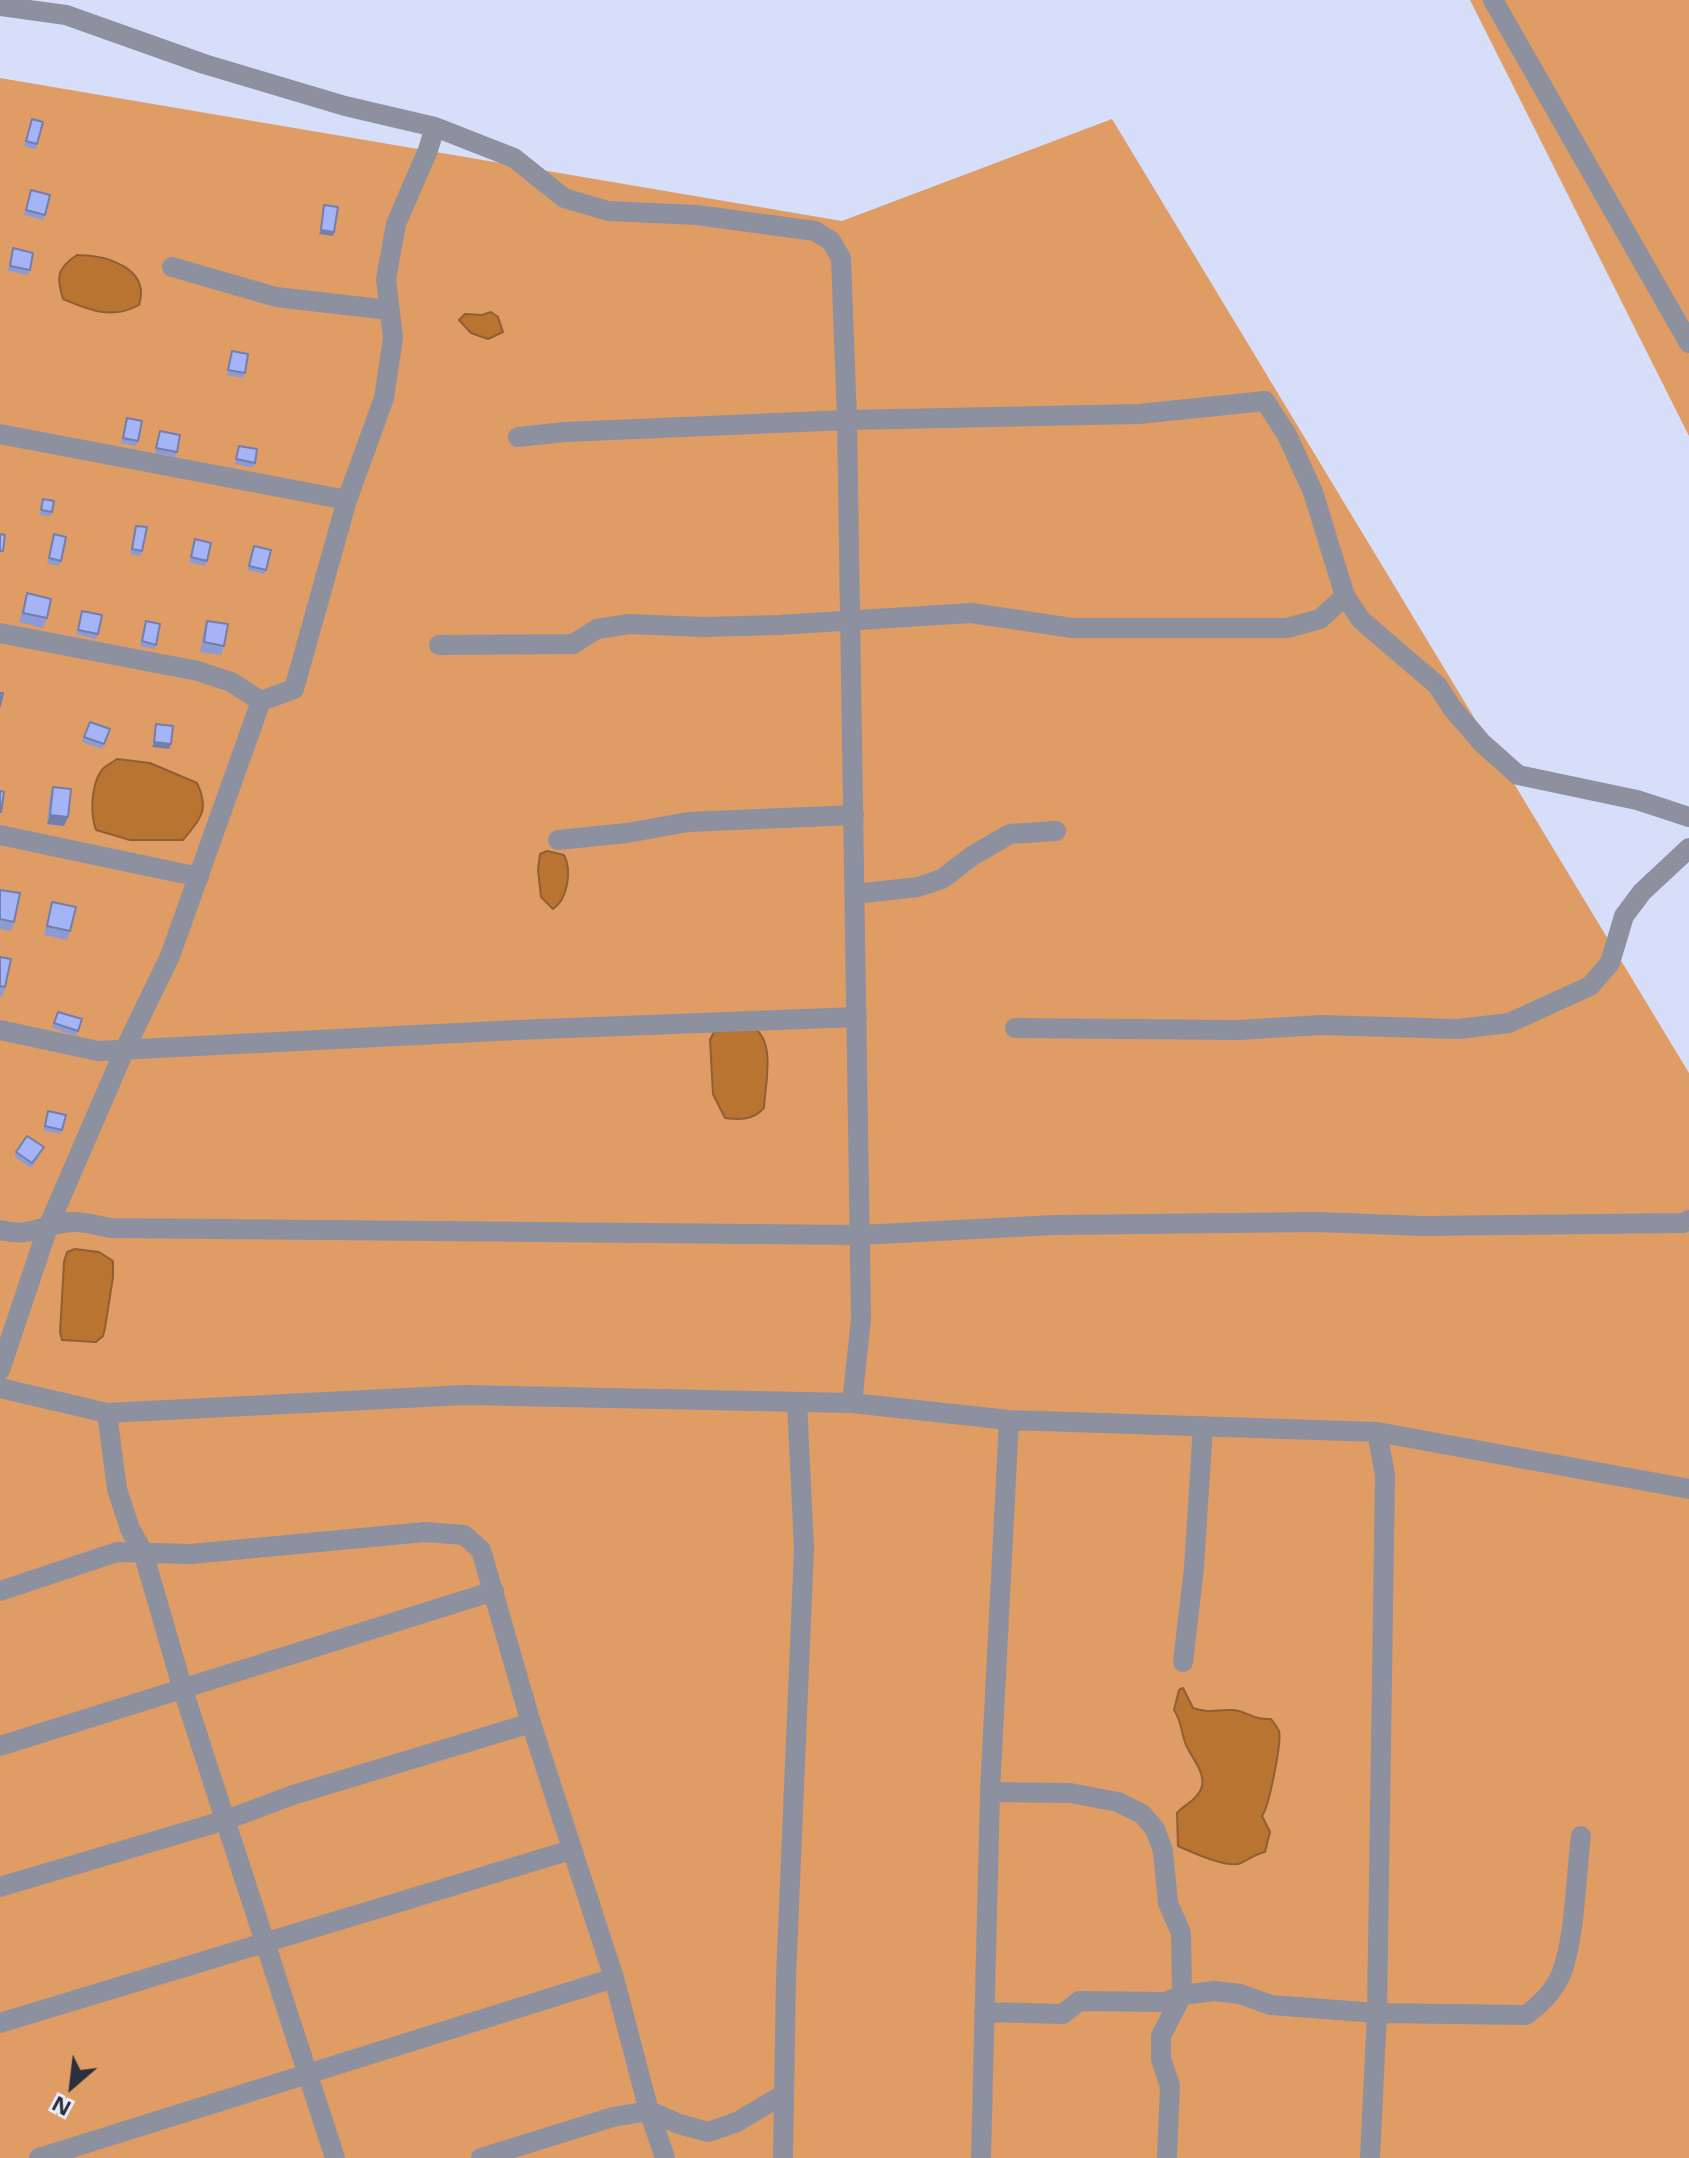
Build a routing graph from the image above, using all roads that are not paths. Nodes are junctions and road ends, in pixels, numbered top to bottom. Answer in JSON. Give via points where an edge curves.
{"nodes":[{"id":1,"x":1493,"y":0,"type":"edge"},
{"id":2,"x":0,"y":6,"type":"edge"},
{"id":3,"x":435,"y":127,"type":"junction"},
{"id":4,"x":172,"y":267,"type":"dead end"},
{"id":5,"x":389,"y":310,"type":"junction"},
{"id":6,"x":1689,"y":343,"type":"edge"},
{"id":7,"x":847,"y":420,"type":"junction"},
{"id":8,"x":0,"y":434,"type":"edge"},
{"id":9,"x":518,"y":437,"type":"dead end"},
{"id":10,"x":347,"y":500,"type":"junction"},
{"id":11,"x":1345,"y":596,"type":"junction"},
{"id":12,"x":851,"y":619,"type":"junction"},
{"id":13,"x":0,"y":633,"type":"edge"},
{"id":14,"x":439,"y":645,"type":"dead end"},
{"id":15,"x":261,"y":701,"type":"junction"},
{"id":16,"x":854,"y":815,"type":"junction"},
{"id":17,"x":1689,"y":817,"type":"edge"},
{"id":18,"x":1056,"y":831,"type":"dead end"},
{"id":19,"x":0,"y":835,"type":"edge"},
{"id":20,"x":558,"y":840,"type":"dead end"},
{"id":21,"x":1689,"y":848,"type":"edge"},
{"id":22,"x":199,"y":877,"type":"junction"},
{"id":23,"x":855,"y":894,"type":"junction"},
{"id":24,"x":857,"y":1017,"type":"junction"},
{"id":25,"x":1015,"y":1028,"type":"dead end"},
{"id":26,"x":0,"y":1030,"type":"edge"},
{"id":27,"x":125,"y":1049,"type":"junction"},
{"id":28,"x":1689,"y":1220,"type":"edge"},
{"id":29,"x":48,"y":1227,"type":"junction"},
{"id":30,"x":0,"y":1230,"type":"edge"},
{"id":31,"x":860,"y":1235,"type":"junction"},
{"id":32,"x":0,"y":1370,"type":"edge"},
{"id":33,"x":0,"y":1388,"type":"edge"},
{"id":34,"x":797,"y":1402,"type":"junction"},
{"id":35,"x":852,"y":1403,"type":"junction"},
{"id":36,"x":107,"y":1413,"type":"junction"},
{"id":37,"x":1009,"y":1420,"type":"junction"},
{"id":38,"x":1203,"y":1426,"type":"junction"},
{"id":39,"x":1377,"y":1432,"type":"junction"},
{"id":40,"x":1689,"y":1489,"type":"edge"},
{"id":41,"x":143,"y":1552,"type":"junction"},
{"id":42,"x":0,"y":1591,"type":"edge"},
{"id":43,"x":494,"y":1591,"type":"junction"},
{"id":44,"x":1183,"y":1662,"type":"dead end"},
{"id":45,"x":183,"y":1690,"type":"junction"},
{"id":46,"x":531,"y":1723,"type":"junction"},
{"id":47,"x":0,"y":1746,"type":"edge"},
{"id":48,"x":990,"y":1792,"type":"junction"},
{"id":49,"x":226,"y":1820,"type":"junction"},
{"id":50,"x":1581,"y":1836,"type":"dead end"},
{"id":51,"x":571,"y":1850,"type":"junction"},
{"id":52,"x":0,"y":1887,"type":"edge"},
{"id":53,"x":263,"y":1942,"type":"junction"},
{"id":54,"x":614,"y":1978,"type":"junction"},
{"id":55,"x":1182,"y":1995,"type":"junction"},
{"id":56,"x":984,"y":2012,"type":"junction"},
{"id":57,"x":1377,"y":2013,"type":"junction"},
{"id":58,"x":0,"y":2023,"type":"edge"},
{"id":59,"x":308,"y":2073,"type":"junction"},
{"id":60,"x":784,"y":2094,"type":"junction"},
{"id":61,"x":649,"y":2111,"type":"junction"},
{"id":62,"x":39,"y":2158,"type":"edge"},
{"id":63,"x":335,"y":2158,"type":"edge"},
{"id":64,"x":481,"y":2158,"type":"edge"},
{"id":65,"x":665,"y":2158,"type":"edge"},
{"id":66,"x":783,"y":2158,"type":"edge"},
{"id":67,"x":981,"y":2158,"type":"edge"},
{"id":68,"x":1167,"y":2158,"type":"edge"},
{"id":69,"x":1370,"y":2158,"type":"edge"}],
"edges":[{"from":1,"to":6,"type":"street"},
{"from":2,"to":3,"type":"street","via":[[66,15],[204,64]]},
{"from":3,"to":5,"type":"street","via":[[396,224],[386,279]]},
{"from":3,"to":7,"type":"street","via":[[514,158],[564,198],[608,211],[756,221],[815,231],[831,241],[841,258]]},
{"from":4,"to":5,"type":"street","via":[[276,297]]},
{"from":5,"to":10,"type":"street","via":[[393,338],[384,398]]},
{"from":7,"to":9,"type":"street"},
{"from":7,"to":11,"type":"street","via":[[1139,414],[1265,401],[1313,492]]},
{"from":7,"to":12,"type":"street"},
{"from":8,"to":10,"type":"street"},
{"from":10,"to":15,"type":"street","via":[[294,689]]},
{"from":11,"to":12,"type":"street","via":[[1320,619],[1287,628],[1072,628],[971,613]]},
{"from":11,"to":17,"type":"street","via":[[1361,620],[1438,686],[1482,743],[1518,775],[1637,800]]},
{"from":12,"to":14,"type":"street","via":[[704,627],[629,624],[597,629],[573,644]]},
{"from":12,"to":16,"type":"street"},
{"from":13,"to":15,"type":"street","via":[[198,671],[231,682]]},
{"from":15,"to":22,"type":"street"},
{"from":16,"to":20,"type":"street","via":[[688,822]]},
{"from":16,"to":23,"type":"street"},
{"from":18,"to":23,"type":"street","via":[[1010,834],[942,879],[918,887]]},
{"from":19,"to":22,"type":"street"},
{"from":21,"to":25,"type":"street","via":[[1624,916],[1610,963],[1590,986],[1509,1023],[1458,1029]]},
{"from":22,"to":27,"type":"street","via":[[170,956]]},
{"from":23,"to":24,"type":"street"},
{"from":24,"to":27,"type":"street"},
{"from":24,"to":31,"type":"street"},
{"from":26,"to":27,"type":"street","via":[[98,1051]]},
{"from":27,"to":29,"type":"street"},
{"from":28,"to":31,"type":"street","via":[[1054,1225]]},
{"from":29,"to":30,"type":"street","via":[[21,1234]]},
{"from":29,"to":31,"type":"street","via":[[77,1222],[110,1228]]},
{"from":29,"to":32,"type":"street"},
{"from":31,"to":35,"type":"street","via":[[861,1319]]},
{"from":33,"to":36,"type":"street"},
{"from":34,"to":35,"type":"street"},
{"from":34,"to":36,"type":"street","via":[[465,1395]]},
{"from":34,"to":60,"type":"street","via":[[804,1549]]},
{"from":35,"to":37,"type":"street"},
{"from":36,"to":41,"type":"street","via":[[117,1489]]},
{"from":37,"to":38,"type":"street"},
{"from":37,"to":48,"type":"street"},
{"from":38,"to":39,"type":"street"},
{"from":38,"to":44,"type":"street"},
{"from":39,"to":40,"type":"street"},
{"from":39,"to":57,"type":"street","via":[[1385,1475]]},
{"from":41,"to":42,"type":"street","via":[[117,1552]]},
{"from":41,"to":43,"type":"street","via":[[191,1554],[425,1532],[464,1535],[481,1550]]},
{"from":41,"to":45,"type":"street"},
{"from":43,"to":45,"type":"street"},
{"from":43,"to":46,"type":"street"},
{"from":45,"to":47,"type":"street"},
{"from":45,"to":49,"type":"street"},
{"from":46,"to":49,"type":"street"},
{"from":46,"to":51,"type":"street"},
{"from":48,"to":55,"type":"street","via":[[1070,1793],[1118,1802],[1142,1814],[1163,1851],[1168,1903],[1181,1933]]},
{"from":48,"to":56,"type":"street"},
{"from":49,"to":52,"type":"street"},
{"from":49,"to":53,"type":"street"},
{"from":50,"to":57,"type":"street","via":[[1568,1946],[1561,1974],[1545,2000],[1526,2015]]},
{"from":51,"to":53,"type":"street"},
{"from":51,"to":54,"type":"street"},
{"from":53,"to":58,"type":"street"},
{"from":53,"to":59,"type":"street"},
{"from":54,"to":59,"type":"street"},
{"from":54,"to":61,"type":"street"},
{"from":55,"to":56,"type":"street","via":[[1166,2002],[1079,2001],[1063,2014]]},
{"from":55,"to":57,"type":"street","via":[[1214,1991],[1271,2005]]},
{"from":55,"to":68,"type":"street","via":[[1161,2036],[1161,2059],[1170,2086]]},
{"from":56,"to":67,"type":"street"},
{"from":57,"to":69,"type":"street"},
{"from":59,"to":62,"type":"street"},
{"from":59,"to":63,"type":"street"},
{"from":60,"to":61,"type":"street","via":[[737,2122],[708,2132]]},
{"from":60,"to":66,"type":"street"},
{"from":61,"to":64,"type":"street"},
{"from":61,"to":65,"type":"street"}]}
